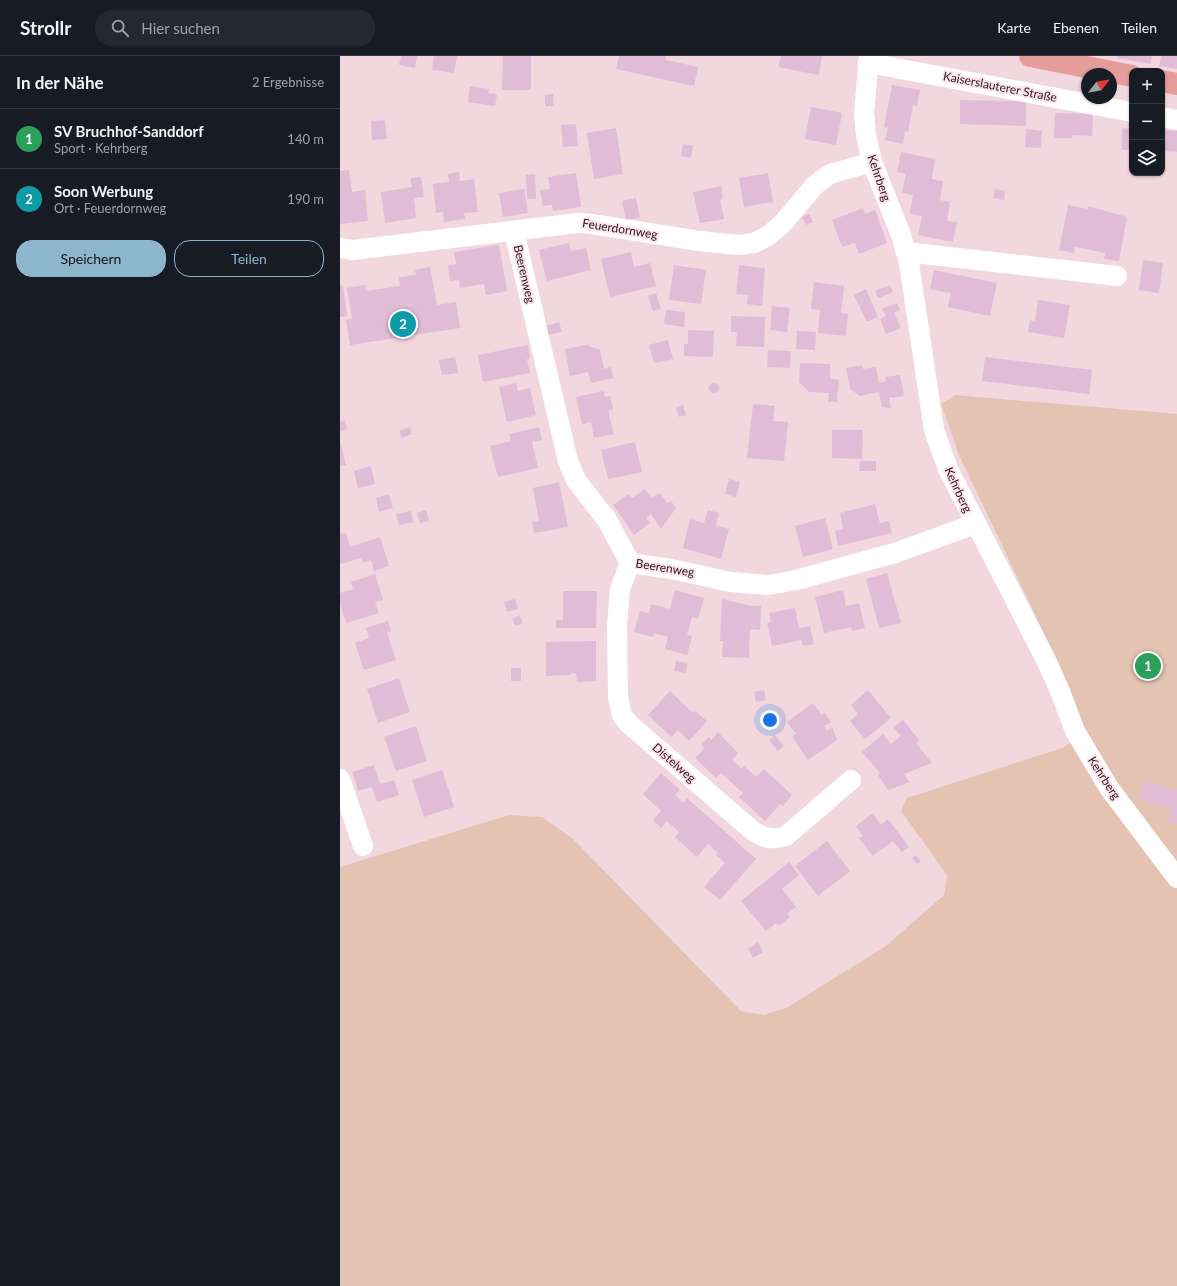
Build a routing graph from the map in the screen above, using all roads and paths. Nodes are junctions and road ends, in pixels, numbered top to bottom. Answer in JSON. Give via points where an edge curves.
{"nodes":[{"id":1,"x":1030,"y":56,"type":"edge"},
{"id":2,"x":868,"y":60,"type":"edge"},
{"id":3,"x":1129,"y":75,"type":"edge"},
{"id":4,"x":1165,"y":82,"type":"edge"},
{"id":5,"x":1177,"y":84,"type":"edge"},
{"id":6,"x":1129,"y":111,"type":"edge"},
{"id":7,"x":1165,"y":118,"type":"edge"},
{"id":8,"x":1177,"y":120,"type":"edge"},
{"id":9,"x":872,"y":162,"type":"junction"},
{"id":10,"x":514,"y":231,"type":"junction"},
{"id":11,"x":340,"y":248,"type":"edge"},
{"id":12,"x":906,"y":252,"type":"junction"},
{"id":13,"x":1117,"y":276,"type":"dead end"},
{"id":14,"x":975,"y":524,"type":"junction"},
{"id":15,"x":630,"y":563,"type":"junction"},
{"id":16,"x":340,"y":779,"type":"edge"},
{"id":17,"x":851,"y":780,"type":"dead end"},
{"id":18,"x":363,"y":846,"type":"dead end"},
{"id":19,"x":1177,"y":878,"type":"edge"}],
"edges":[{"from":1,"to":3,"type":"main road"},
{"from":2,"to":6,"type":"street","name":"Kaiserslauterer Straße"},
{"from":2,"to":9,"type":"street","name":"Kehrberg","via":[[864,113]]},
{"from":4,"to":5,"type":"main road"},
{"from":7,"to":8,"type":"street"},
{"from":9,"to":10,"type":"street","name":"Feuerdornweg","via":[[830,174],[815,185],[784,222],[768,236],[754,243],[739,245],[699,241],[576,223]]},
{"from":9,"to":12,"type":"street","name":"Kehrberg"},
{"from":10,"to":11,"type":"street","name":"Feuerdornweg","via":[[353,250]]},
{"from":10,"to":15,"type":"street","name":"Beerenweg","via":[[568,461],[576,480],[607,520]]},
{"from":12,"to":13,"type":"street"},
{"from":12,"to":14,"type":"street","name":"Kehrberg","via":[[934,430],[948,470]]},
{"from":14,"to":15,"type":"street","name":"Beerenweg","via":[[895,552],[796,580],[769,584],[731,582],[671,568]]},
{"from":14,"to":19,"type":"street","name":"Kehrberg","via":[[1047,662],[1075,731],[1108,788]]},
{"from":15,"to":17,"type":"street","name":"Distelweg","via":[[620,589],[617,626],[618,697],[622,715],[628,724],[763,838],[786,836]]},
{"from":16,"to":18,"type":"street"}]}
